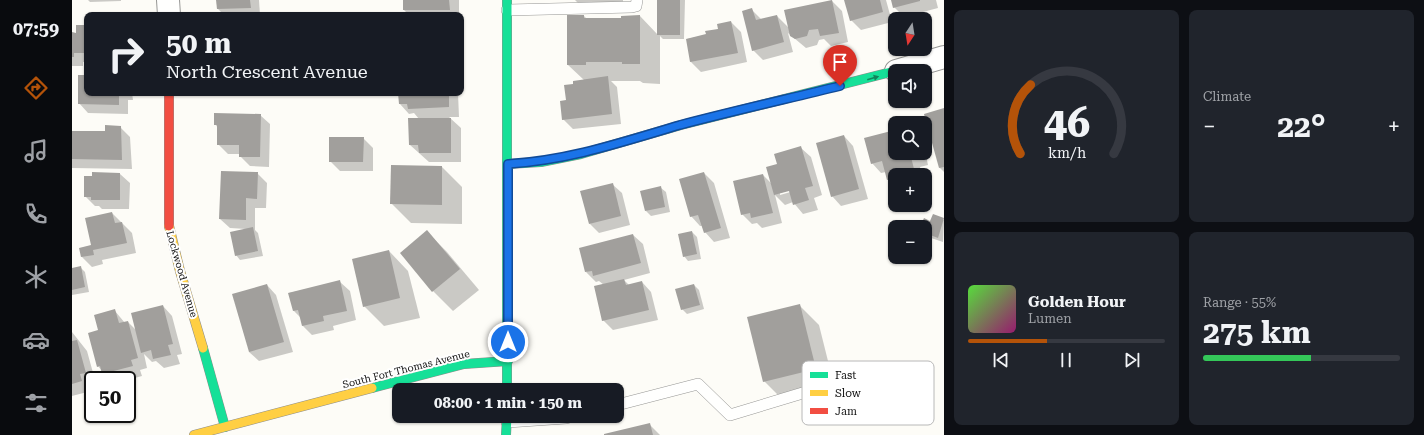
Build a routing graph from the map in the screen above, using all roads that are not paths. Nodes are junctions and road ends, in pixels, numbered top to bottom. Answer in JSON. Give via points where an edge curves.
{"nodes":[{"id":1,"x":168,"y":0,"type":"edge"},
{"id":2,"x":637,"y":0,"type":"edge"},
{"id":3,"x":507,"y":5,"type":"edge"},
{"id":4,"x":169,"y":12,"type":"edge"},
{"id":5,"x":944,"y":57,"type":"edge"},
{"id":6,"x":920,"y":64,"type":"edge"},
{"id":7,"x":888,"y":73,"type":"edge"},
{"id":8,"x":169,"y":96,"type":"edge"},
{"id":9,"x":508,"y":164,"type":"junction"},
{"id":10,"x":508,"y":361,"type":"junction"},
{"id":11,"x":507,"y":383,"type":"edge"},
{"id":12,"x":802,"y":393,"type":"edge"},
{"id":13,"x":624,"y":403,"type":"edge"},
{"id":14,"x":507,"y":423,"type":"edge"},
{"id":15,"x":225,"y":427,"type":"junction"},
{"id":16,"x":194,"y":435,"type":"edge"},
{"id":17,"x":506,"y":435,"type":"edge"}],
"edges":[{"from":1,"to":4,"type":"street"},
{"from":2,"to":3,"type":"lane","via":[[636,6],[632,7]]},
{"from":3,"to":9,"type":"street"},
{"from":5,"to":6,"type":"street"},
{"from":9,"to":7,"type":"street","one_way":true,"via":[[541,162],[581,154],[681,125]]},
{"from":8,"to":15,"type":"street","name":"Lockwood Avenue","via":[[168,220]]},
{"from":9,"to":10,"type":"street"},
{"from":10,"to":11,"type":"street"},
{"from":10,"to":15,"type":"street","name":"South Fort Thomas Avenue","via":[[464,364]]},
{"from":12,"to":13,"type":"lane","via":[[730,415],[698,384]]},
{"from":14,"to":17,"type":"street"},
{"from":15,"to":16,"type":"street","name":"South Fort Thomas Avenue"}]}
